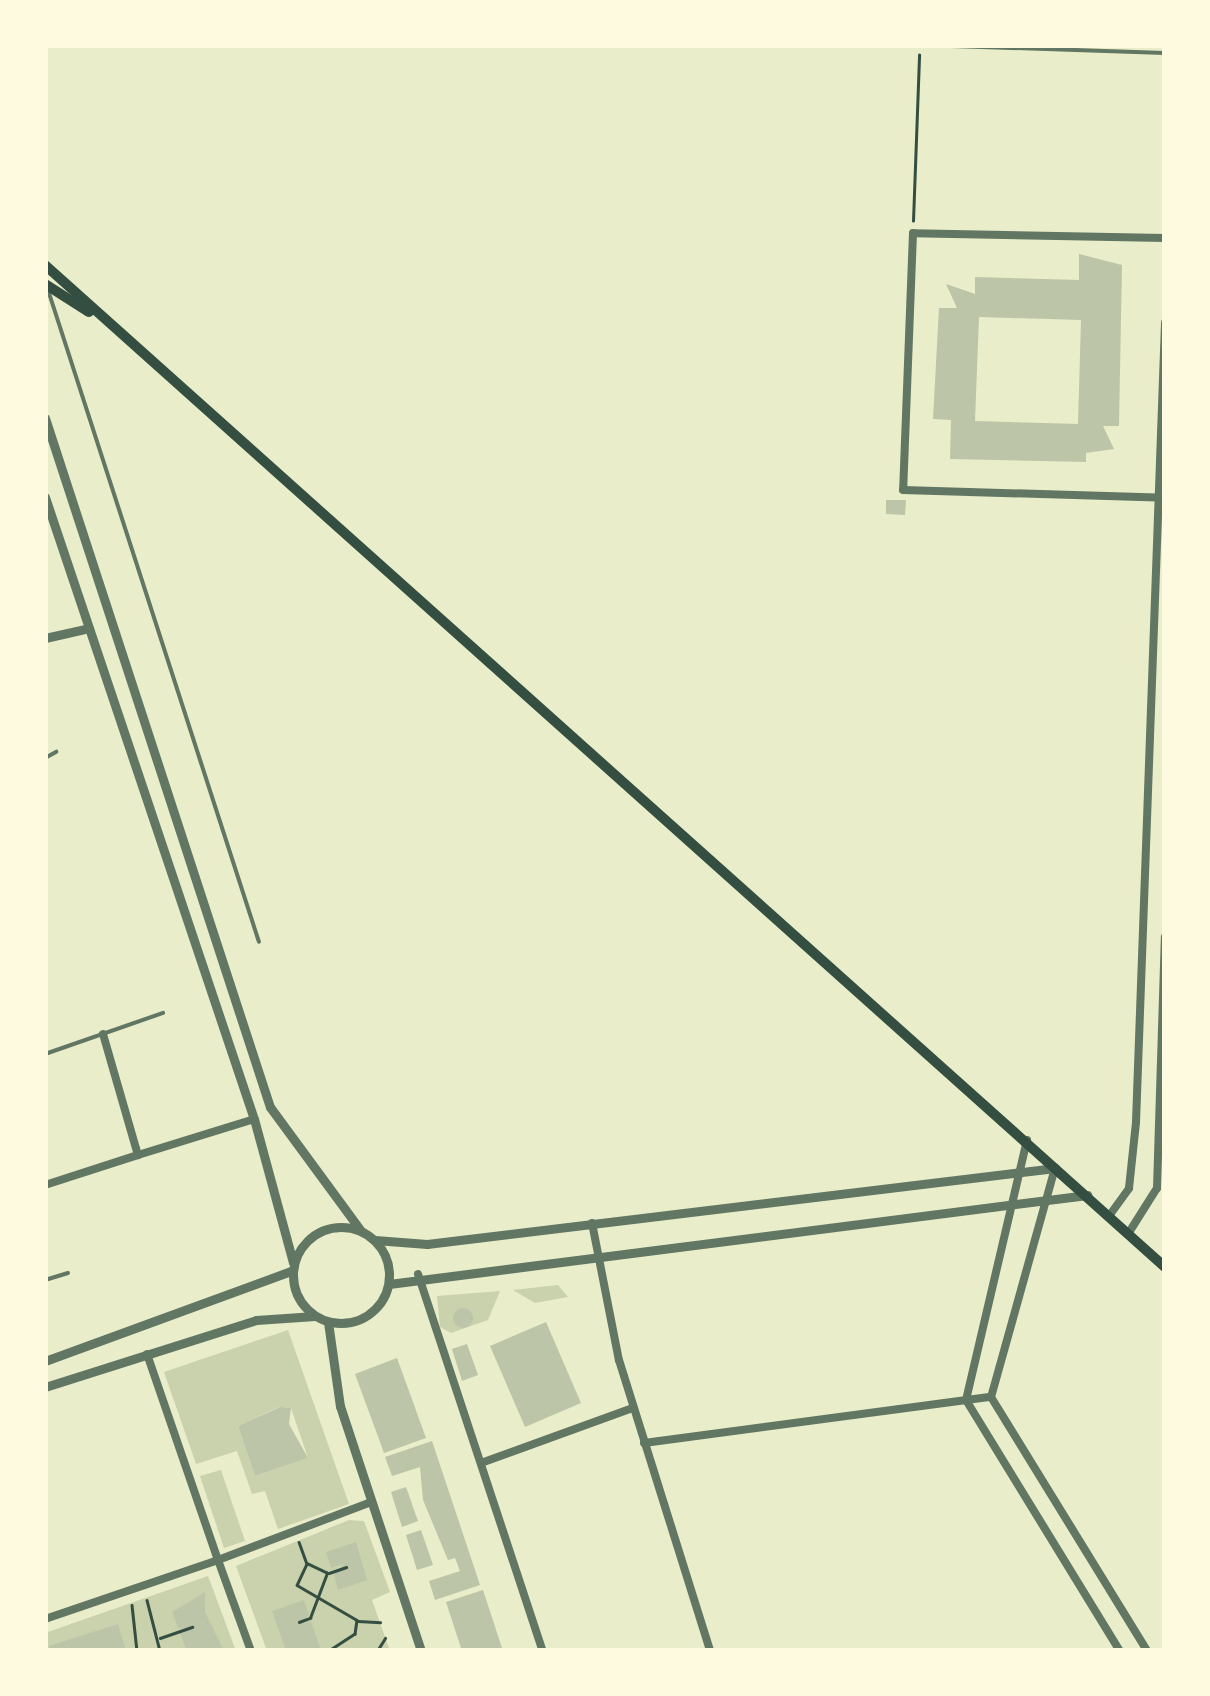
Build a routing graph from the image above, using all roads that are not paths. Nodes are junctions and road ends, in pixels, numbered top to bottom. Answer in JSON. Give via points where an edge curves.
{"nodes":[{"id":1,"x":921,"y":45,"type":"edge"},
{"id":2,"x":1165,"y":53,"type":"edge"},
{"id":3,"x":1165,"y":238,"type":"edge"},
{"id":4,"x":45,"y":265,"type":"edge"},
{"id":5,"x":46,"y":284,"type":"edge"},
{"id":6,"x":1165,"y":323,"type":"edge"},
{"id":7,"x":131,"y":342,"type":"junction"},
{"id":8,"x":45,"y":418,"type":"edge"},
{"id":9,"x":45,"y":496,"type":"edge"},
{"id":10,"x":1161,"y":498,"type":"edge"},
{"id":11,"x":89,"y":628,"type":"junction"},
{"id":12,"x":45,"y":638,"type":"edge"},
{"id":13,"x":56,"y":752,"type":"dead end"},
{"id":14,"x":45,"y":758,"type":"edge"},
{"id":15,"x":1165,"y":937,"type":"edge"},
{"id":16,"x":259,"y":942,"type":"dead end"},
{"id":17,"x":162,"y":1013,"type":"dead end"},
{"id":18,"x":104,"y":1034,"type":"junction"},
{"id":19,"x":45,"y":1054,"type":"edge"},
{"id":20,"x":254,"y":1119,"type":"junction"},
{"id":21,"x":1027,"y":1140,"type":"junction"},
{"id":22,"x":138,"y":1155,"type":"junction"},
{"id":23,"x":1056,"y":1168,"type":"junction"},
{"id":24,"x":1020,"y":1172,"type":"junction"},
{"id":25,"x":45,"y":1184,"type":"edge"},
{"id":26,"x":1087,"y":1195,"type":"junction"},
{"id":27,"x":1040,"y":1198,"type":"junction"},
{"id":28,"x":1013,"y":1201,"type":"junction"},
{"id":29,"x":1109,"y":1216,"type":"junction"},
{"id":30,"x":592,"y":1223,"type":"junction"},
{"id":31,"x":362,"y":1231,"type":"junction"},
{"id":32,"x":1128,"y":1234,"type":"junction"},
{"id":33,"x":375,"y":1240,"type":"junction"},
{"id":34,"x":596,"y":1251,"type":"junction"},
{"id":35,"x":292,"y":1266,"type":"junction"},
{"id":36,"x":1165,"y":1267,"type":"edge"},
{"id":37,"x":68,"y":1273,"type":"dead end"},
{"id":38,"x":418,"y":1274,"type":"junction"},
{"id":39,"x":45,"y":1280,"type":"edge"},
{"id":40,"x":389,"y":1284,"type":"junction"},
{"id":41,"x":315,"y":1316,"type":"junction"},
{"id":42,"x":328,"y":1322,"type":"junction"},
{"id":43,"x":147,"y":1354,"type":"junction"},
{"id":44,"x":45,"y":1361,"type":"edge"},
{"id":45,"x":45,"y":1387,"type":"edge"},
{"id":46,"x":992,"y":1397,"type":"junction"},
{"id":47,"x":966,"y":1400,"type":"junction"},
{"id":48,"x":633,"y":1408,"type":"junction"},
{"id":49,"x":644,"y":1443,"type":"junction"},
{"id":50,"x":481,"y":1463,"type":"junction"},
{"id":51,"x":368,"y":1503,"type":"junction"},
{"id":52,"x":218,"y":1560,"type":"junction"},
{"id":53,"x":45,"y":1619,"type":"edge"},
{"id":54,"x":252,"y":1651,"type":"edge"},
{"id":55,"x":420,"y":1651,"type":"edge"},
{"id":56,"x":543,"y":1651,"type":"edge"},
{"id":57,"x":710,"y":1651,"type":"edge"},
{"id":58,"x":1120,"y":1651,"type":"edge"},
{"id":59,"x":1146,"y":1651,"type":"edge"}],
"edges":[{"from":1,"to":2,"type":"lane"},
{"from":3,"to":10,"type":"street","via":[[912,233],[903,490]]},
{"from":4,"to":7,"type":"main road"},
{"from":5,"to":7,"type":"main road"},
{"from":5,"to":16,"type":"lane"},
{"from":6,"to":10,"type":"street"},
{"from":7,"to":21,"type":"main road"},
{"from":8,"to":31,"type":"street","via":[[270,1107]]},
{"from":9,"to":11,"type":"street"},
{"from":10,"to":29,"type":"street","via":[[1136,1122],[1129,1188]]},
{"from":11,"to":12,"type":"street"},
{"from":11,"to":20,"type":"street"},
{"from":13,"to":14,"type":"lane"},
{"from":15,"to":32,"type":"street","via":[[1156,1188]]},
{"from":17,"to":18,"type":"lane"},
{"from":18,"to":19,"type":"lane"},
{"from":18,"to":22,"type":"street"},
{"from":20,"to":22,"type":"street"},
{"from":20,"to":35,"type":"street"},
{"from":21,"to":23,"type":"main road"},
{"from":21,"to":24,"type":"street"},
{"from":22,"to":25,"type":"street"},
{"from":23,"to":24,"type":"street"},
{"from":23,"to":26,"type":"main road"},
{"from":23,"to":27,"type":"street"},
{"from":24,"to":28,"type":"street"},
{"from":24,"to":30,"type":"street"},
{"from":26,"to":27,"type":"street"},
{"from":26,"to":29,"type":"main road"},
{"from":27,"to":28,"type":"street"},
{"from":27,"to":46,"type":"street"},
{"from":28,"to":34,"type":"street"},
{"from":28,"to":47,"type":"street"},
{"from":29,"to":32,"type":"main road"},
{"from":30,"to":33,"type":"street","via":[[427,1244]]},
{"from":30,"to":34,"type":"street"},
{"from":31,"to":33,"type":"street"},
{"from":31,"to":35,"type":"street","via":[[319,1232]]},
{"from":32,"to":36,"type":"main road"},
{"from":33,"to":40,"type":"street"},
{"from":34,"to":38,"type":"street"},
{"from":34,"to":48,"type":"street"},
{"from":35,"to":41,"type":"street","via":[[296,1294]]},
{"from":35,"to":44,"type":"street"},
{"from":37,"to":39,"type":"lane"},
{"from":38,"to":40,"type":"street"},
{"from":38,"to":50,"type":"street"},
{"from":40,"to":42,"type":"street","via":[[374,1312]]},
{"from":41,"to":42,"type":"street"},
{"from":41,"to":43,"type":"street","via":[[256,1320]]},
{"from":42,"to":51,"type":"street","via":[[330,1369]]},
{"from":43,"to":45,"type":"street"},
{"from":43,"to":52,"type":"street"},
{"from":46,"to":47,"type":"street"},
{"from":46,"to":59,"type":"street"},
{"from":47,"to":49,"type":"street"},
{"from":47,"to":58,"type":"street"},
{"from":48,"to":49,"type":"street"},
{"from":48,"to":50,"type":"street"},
{"from":49,"to":57,"type":"street"},
{"from":50,"to":56,"type":"street"},
{"from":51,"to":52,"type":"street"},
{"from":51,"to":55,"type":"street"},
{"from":52,"to":53,"type":"street"},
{"from":52,"to":54,"type":"street"}]}
